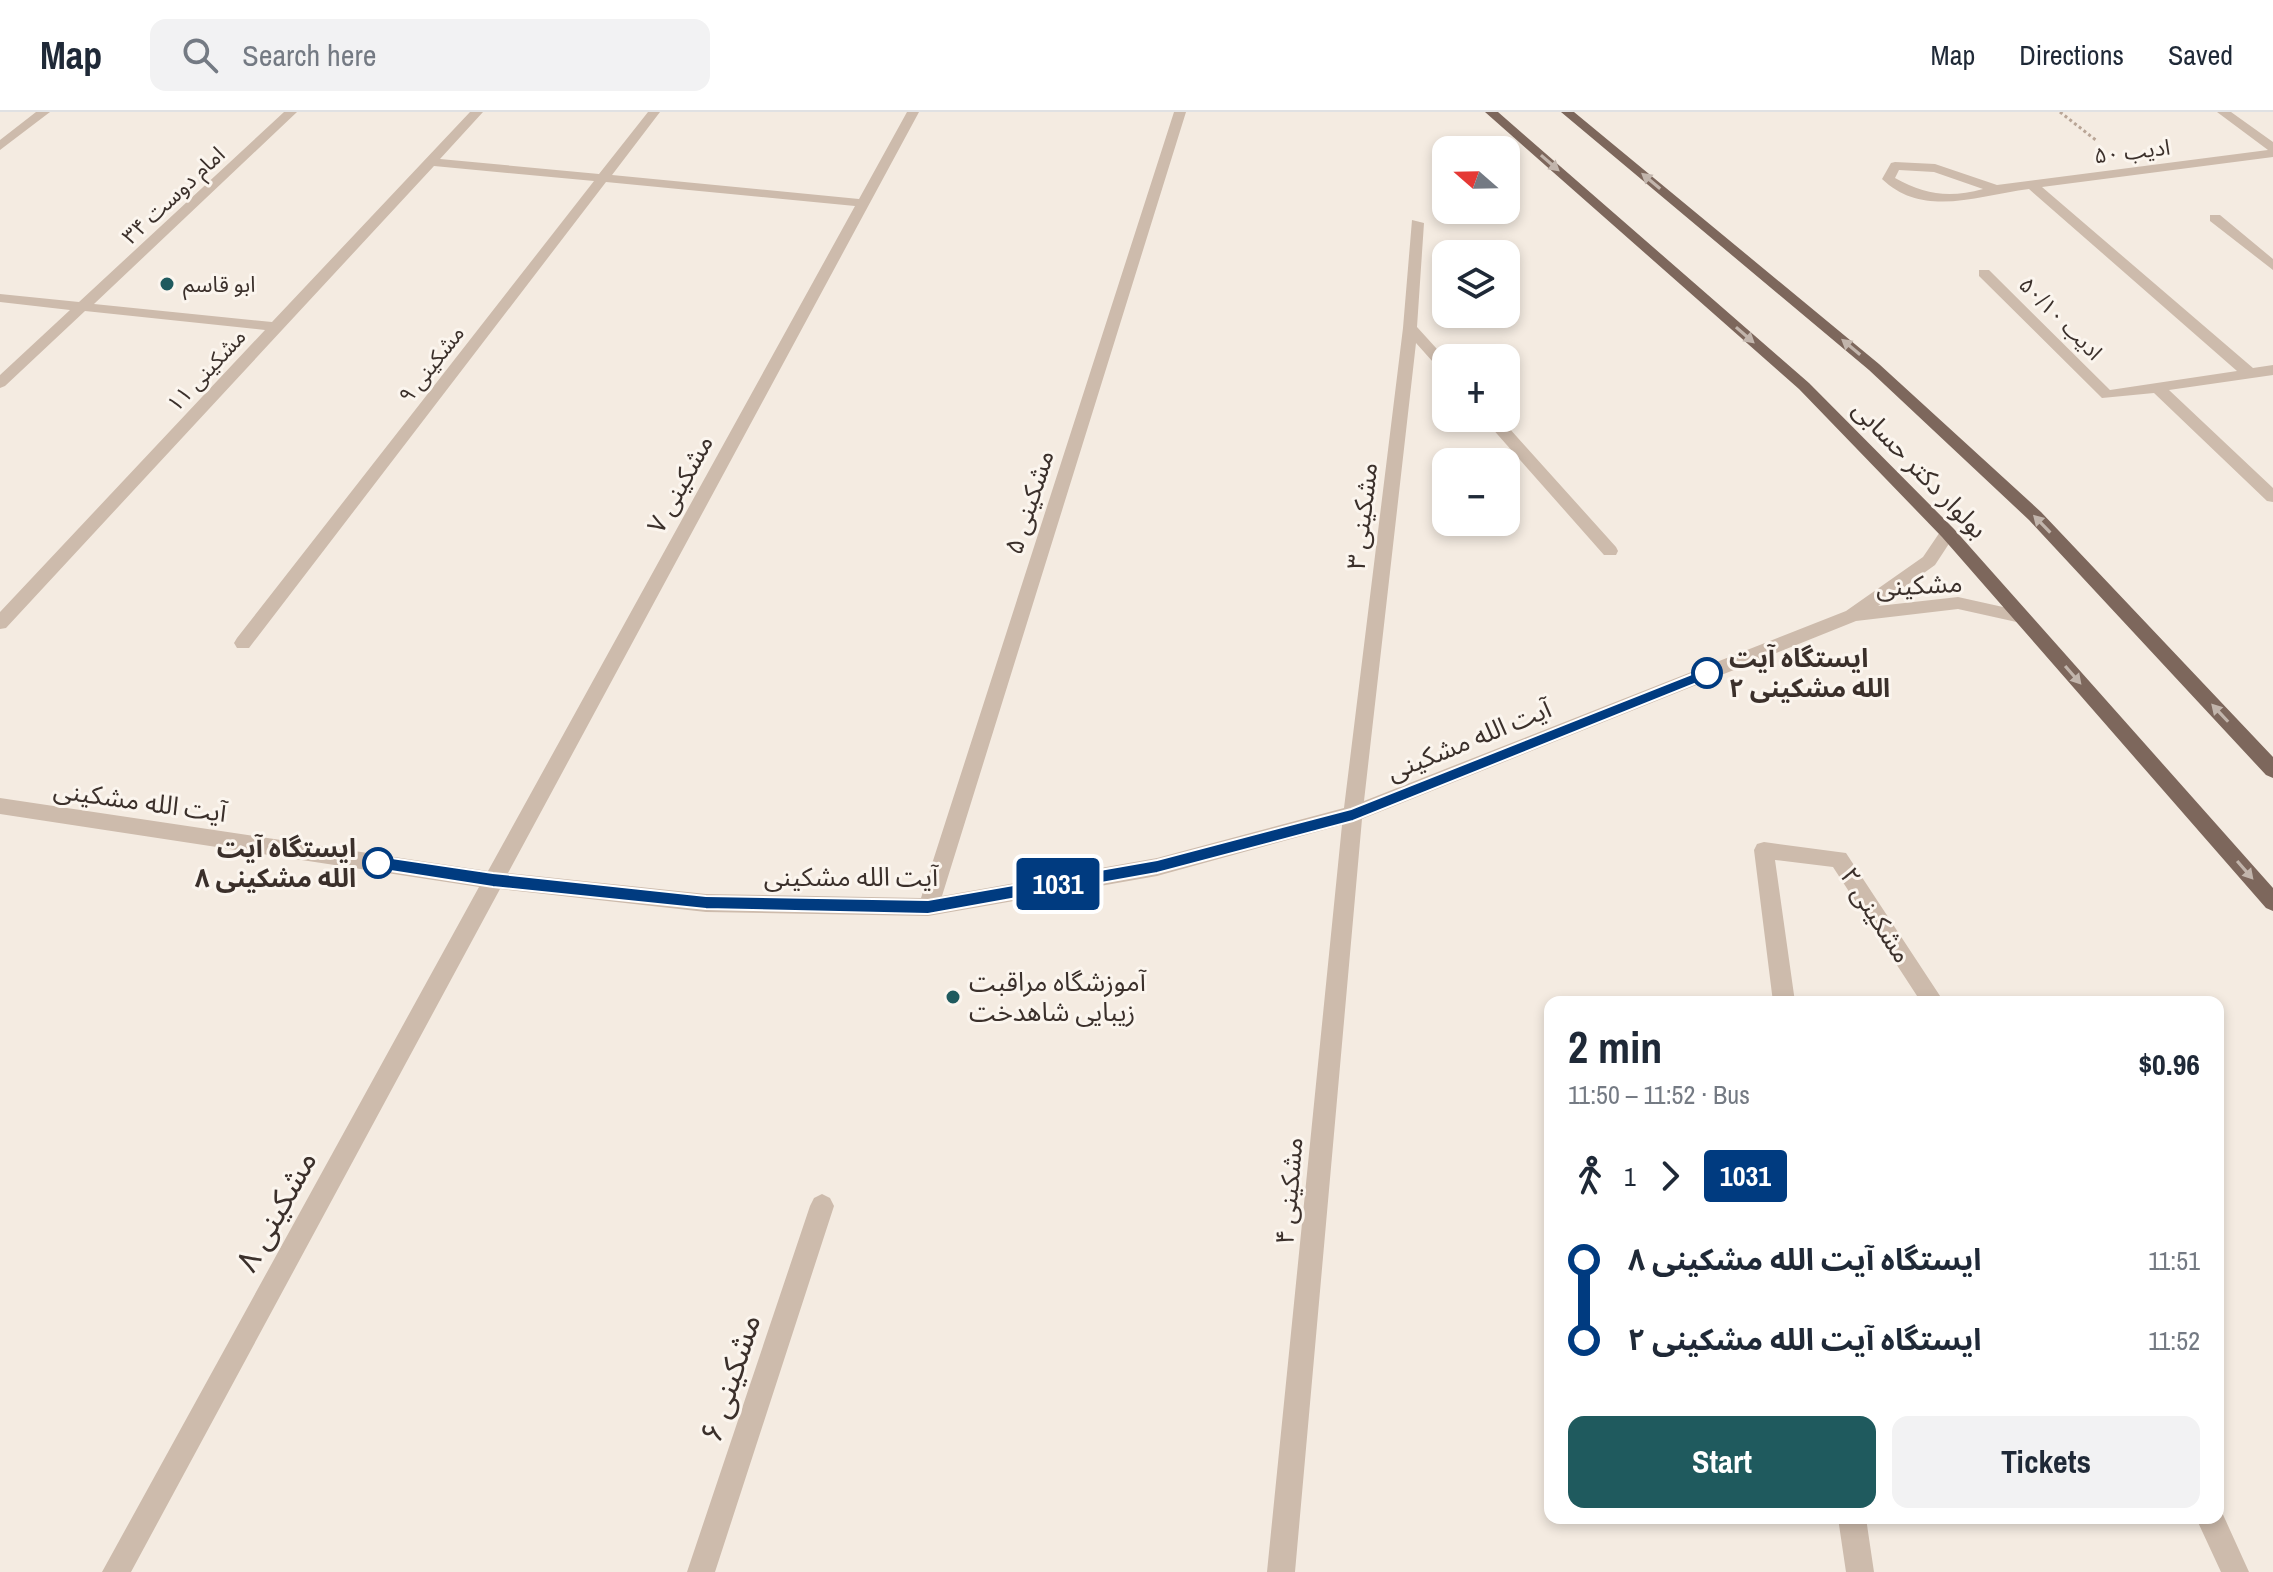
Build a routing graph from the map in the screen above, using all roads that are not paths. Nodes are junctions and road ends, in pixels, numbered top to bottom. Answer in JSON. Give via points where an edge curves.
{"nodes":[{"id":1,"x":44,"y":112,"type":"edge"},
{"id":2,"x":291,"y":112,"type":"edge"},
{"id":3,"x":477,"y":112,"type":"edge"},
{"id":4,"x":654,"y":112,"type":"edge"},
{"id":5,"x":913,"y":112,"type":"edge"},
{"id":6,"x":1180,"y":112,"type":"edge"},
{"id":7,"x":1491,"y":112,"type":"edge"},
{"id":8,"x":1567,"y":112,"type":"edge"},
{"id":9,"x":2223,"y":112,"type":"edge"},
{"id":10,"x":0,"y":146,"type":"edge"},
{"id":11,"x":2273,"y":151,"type":"edge"},
{"id":12,"x":430,"y":162,"type":"junction"},
{"id":13,"x":603,"y":179,"type":"junction"},
{"id":14,"x":2031,"y":184,"type":"junction"},
{"id":15,"x":1996,"y":189,"type":"junction"},
{"id":16,"x":864,"y":203,"type":"junction"},
{"id":17,"x":2215,"y":218,"type":"dead end"},
{"id":18,"x":1417,"y":223,"type":"dead end"},
{"id":19,"x":2273,"y":266,"type":"edge"},
{"id":20,"x":1984,"y":273,"type":"dead end"},
{"id":21,"x":0,"y":298,"type":"edge"},
{"id":22,"x":81,"y":307,"type":"junction"},
{"id":23,"x":276,"y":327,"type":"junction"},
{"id":24,"x":1410,"y":328,"type":"junction"},
{"id":25,"x":1432,"y":352,"type":"edge"},
{"id":26,"x":2273,"y":370,"type":"edge"},
{"id":27,"x":2249,"y":373,"type":"junction"},
{"id":28,"x":0,"y":383,"type":"edge"},
{"id":29,"x":2157,"y":387,"type":"junction"},
{"id":30,"x":1504,"y":432,"type":"edge"},
{"id":31,"x":2273,"y":497,"type":"edge"},
{"id":32,"x":1948,"y":533,"type":"junction"},
{"id":33,"x":1610,"y":551,"type":"dead end"},
{"id":34,"x":1852,"y":616,"type":"junction"},
{"id":35,"x":2021,"y":617,"type":"junction"},
{"id":36,"x":0,"y":623,"type":"edge"},
{"id":37,"x":243,"y":643,"type":"dead end"},
{"id":38,"x":2273,"y":770,"type":"edge"},
{"id":39,"x":0,"y":806,"type":"edge"},
{"id":40,"x":1353,"y":814,"type":"junction"},
{"id":41,"x":493,"y":880,"type":"junction"},
{"id":42,"x":2273,"y":902,"type":"edge"},
{"id":43,"x":928,"y":907,"type":"junction"},
{"id":44,"x":1783,"y":996,"type":"edge"},
{"id":45,"x":1929,"y":996,"type":"edge"},
{"id":46,"x":822,"y":1206,"type":"dead end"},
{"id":47,"x":1853,"y":1524,"type":"edge"},
{"id":48,"x":2213,"y":1524,"type":"edge"},
{"id":49,"x":116,"y":1572,"type":"edge"},
{"id":50,"x":701,"y":1572,"type":"edge"},
{"id":51,"x":1281,"y":1572,"type":"edge"},
{"id":52,"x":1860,"y":1572,"type":"edge"},
{"id":53,"x":2235,"y":1572,"type":"edge"}],
"edges":[{"from":1,"to":10,"type":"street"},
{"from":2,"to":22,"type":"street","name":"امام دوست ۳۴"},
{"from":3,"to":12,"type":"street","name":"مشکینی ۱۱"},
{"from":4,"to":13,"type":"street","name":"مشکینی ۹"},
{"from":5,"to":16,"type":"street","name":"مشکینی ۷"},
{"from":6,"to":43,"type":"street","name":"مشکینی ۵"},
{"from":7,"to":32,"type":"main road","name":"بولوار دکتر حسابی","one_way":true,"via":[[1804,386]]},
{"from":38,"to":8,"type":"main road","name":"بولوار دکتر حسابی","one_way":true,"via":[[2035,516],[1874,367]]},
{"from":9,"to":11,"type":"street"},
{"from":11,"to":14,"type":"street","name":"ادیب ۵۰"},
{"from":12,"to":13,"type":"street"},
{"from":12,"to":23,"type":"street","name":"مشکینی ۱۱"},
{"from":13,"to":16,"type":"street"},
{"from":13,"to":37,"type":"street","name":"مشکینی ۹"},
{"from":14,"to":15,"type":"street","name":"ادیب ۵۰"},
{"from":14,"to":27,"type":"street"},
{"from":15,"to":15,"type":"street","name":"ادیب ۵۰","via":[[1938,201],[1888,179],[1895,166],[1935,168]]},
{"from":16,"to":41,"type":"street","name":"مشکینی ۷"},
{"from":17,"to":19,"type":"street"},
{"from":18,"to":24,"type":"street","name":"مشکینی ۳"},
{"from":20,"to":29,"type":"street","name":"ادیب ۵۰/۱۰","via":[[2107,395]]},
{"from":21,"to":22,"type":"street"},
{"from":22,"to":23,"type":"street"},
{"from":22,"to":28,"type":"street","name":"امام دوست ۳۴"},
{"from":23,"to":36,"type":"street","name":"مشکینی ۱۱"},
{"from":24,"to":25,"type":"street"},
{"from":24,"to":40,"type":"street","name":"مشکینی ۳"},
{"from":26,"to":27,"type":"street"},
{"from":27,"to":29,"type":"street"},
{"from":29,"to":31,"type":"street"},
{"from":30,"to":33,"type":"street"},
{"from":32,"to":34,"type":"street","name":"مشکینی","via":[[1929,561]]},
{"from":32,"to":35,"type":"main road","name":"بولوار دکتر حسابی"},
{"from":34,"to":35,"type":"street","name":"مشکینی","via":[[1958,603]]},
{"from":34,"to":40,"type":"street","name":"آیت الله مشکینی"},
{"from":35,"to":42,"type":"main road","name":"بولوار دکتر حسابی","one_way":true},
{"from":39,"to":41,"type":"street","name":"آیت الله مشکینی"},
{"from":40,"to":43,"type":"street","name":"آیت الله مشکینی","via":[[1157,867]]},
{"from":40,"to":51,"type":"street","name":"مشکینی ۴"},
{"from":41,"to":43,"type":"street","name":"آیت الله مشکینی","via":[[706,903]]},
{"from":41,"to":49,"type":"street","name":"مشکینی ۸"},
{"from":44,"to":45,"type":"street","name":"مشکینی ۲","via":[[1764,850],[1839,859]]},
{"from":46,"to":50,"type":"street","name":"مشکینی ۶"},
{"from":47,"to":52,"type":"street"},
{"from":48,"to":53,"type":"street"}]}
